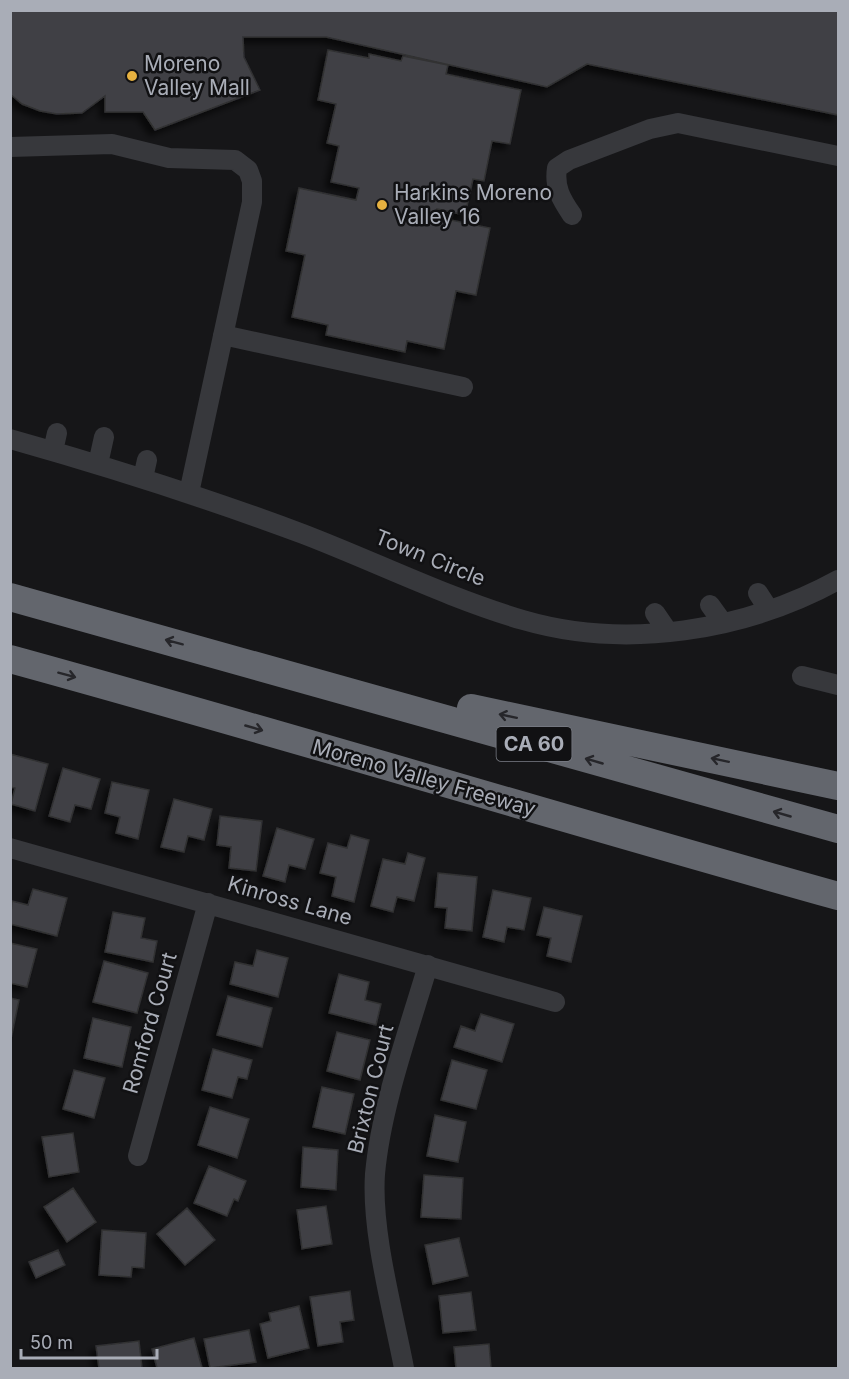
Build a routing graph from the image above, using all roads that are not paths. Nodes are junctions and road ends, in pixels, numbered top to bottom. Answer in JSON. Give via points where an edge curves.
{"nodes":[{"id":1,"x":10,"y":147,"type":"edge"},
{"id":2,"x":838,"y":156,"type":"edge"},
{"id":3,"x":572,"y":215,"type":"dead end"},
{"id":4,"x":223,"y":335,"type":"junction"},
{"id":5,"x":463,"y":387,"type":"dead end"},
{"id":6,"x":11,"y":430,"type":"edge"},
{"id":7,"x":104,"y":437,"type":"dead end"},
{"id":8,"x":98,"y":464,"type":"junction"},
{"id":9,"x":189,"y":493,"type":"junction"},
{"id":10,"x":838,"y":579,"type":"edge"},
{"id":11,"x":758,"y":593,"type":"dead end"},
{"id":12,"x":10,"y":597,"type":"edge"},
{"id":13,"x":710,"y":605,"type":"dead end"},
{"id":14,"x":769,"y":610,"type":"junction"},
{"id":15,"x":655,"y":613,"type":"dead end"},
{"id":16,"x":596,"y":614,"type":"dead end"},
{"id":17,"x":723,"y":623,"type":"junction"},
{"id":18,"x":668,"y":632,"type":"junction"},
{"id":19,"x":608,"y":633,"type":"junction"},
{"id":20,"x":230,"y":658,"type":"junction"},
{"id":21,"x":10,"y":659,"type":"edge"},
{"id":22,"x":802,"y":676,"type":"dead end"},
{"id":23,"x":838,"y":685,"type":"edge"},
{"id":24,"x":838,"y":786,"type":"edge"},
{"id":25,"x":598,"y":829,"type":"junction"},
{"id":26,"x":838,"y":830,"type":"edge"},
{"id":27,"x":10,"y":848,"type":"edge"},
{"id":28,"x":838,"y":896,"type":"edge"},
{"id":29,"x":208,"y":903,"type":"junction"},
{"id":30,"x":838,"y":907,"type":"edge"},
{"id":31,"x":428,"y":965,"type":"junction"},
{"id":32,"x":555,"y":1002,"type":"dead end"},
{"id":33,"x":138,"y":1156,"type":"dead end"},
{"id":34,"x":403,"y":1368,"type":"edge"}],
"edges":[{"from":1,"to":4,"type":"street","via":[[112,144],[169,158],[235,160],[248,170],[252,202]]},
{"from":2,"to":3,"type":"street","via":[[678,123],[650,129],[557,168],[555,182]]},
{"from":4,"to":5,"type":"street"},
{"from":4,"to":9,"type":"street"},
{"from":6,"to":8,"type":"street","name":"Town Circle","via":[[55,442]]},
{"from":7,"to":8,"type":"street"},
{"from":8,"to":9,"type":"street","name":"Town Circle","via":[[145,469]]},
{"from":9,"to":19,"type":"street","name":"Town Circle","via":[[523,620]]},
{"from":10,"to":14,"type":"street","name":"Town Circle","via":[[812,582]]},
{"from":11,"to":14,"type":"street"},
{"from":20,"to":12,"type":"highway","number":"CA 60","one_way":true},
{"from":13,"to":17,"type":"street"},
{"from":14,"to":17,"type":"street","name":"Town Circle"},
{"from":15,"to":18,"type":"street"},
{"from":16,"to":19,"type":"street"},
{"from":17,"to":18,"type":"street","name":"Town Circle"},
{"from":18,"to":19,"type":"street","name":"Town Circle"},
{"from":24,"to":20,"type":"highway","one_way":true},
{"from":26,"to":20,"type":"highway","number":"CA 60","one_way":true},
{"from":21,"to":25,"type":"highway","name":"Moreno Valley Freeway","one_way":true},
{"from":22,"to":23,"type":"street"},
{"from":25,"to":28,"type":"highway","name":"Moreno Valley Freeway"},
{"from":25,"to":30,"type":"highway"},
{"from":27,"to":29,"type":"street","name":"Kinross Lane"},
{"from":29,"to":31,"type":"street","name":"Kinross Lane"},
{"from":29,"to":33,"type":"street","name":"Romford Court"},
{"from":31,"to":32,"type":"street","name":"Kinross Lane"},
{"from":31,"to":34,"type":"street","name":"Brixton Court","via":[[381,1133],[375,1176],[378,1230]]}]}
